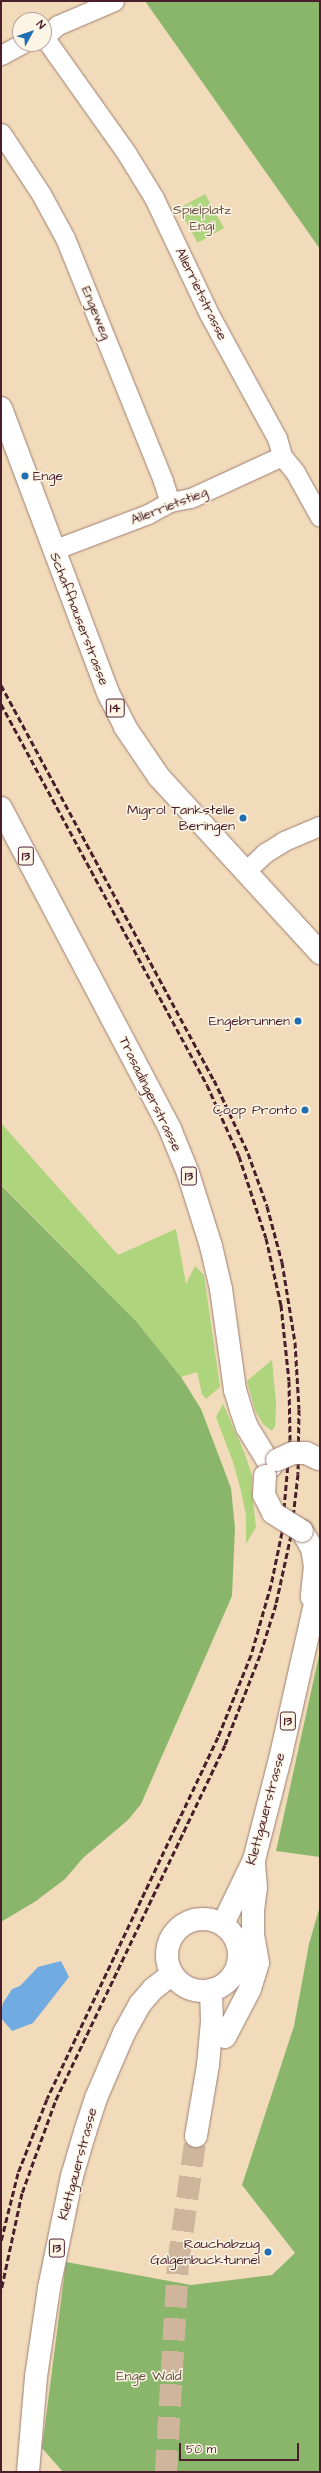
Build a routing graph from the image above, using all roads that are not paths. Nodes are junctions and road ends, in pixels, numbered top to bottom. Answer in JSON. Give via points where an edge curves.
{"nodes":[{"id":1,"x":114,"y":1,"type":"edge"},
{"id":2,"x":52,"y":30,"type":"edge"},
{"id":3,"x":52,"y":48,"type":"edge"},
{"id":4,"x":12,"y":50,"type":"edge"},
{"id":5,"x":1,"y":56,"type":"edge"},
{"id":6,"x":1,"y":133,"type":"edge"},
{"id":7,"x":1,"y":408,"type":"edge"},
{"id":8,"x":282,"y":456,"type":"junction"},
{"id":9,"x":170,"y":502,"type":"junction"},
{"id":10,"x":320,"y":517,"type":"edge"},
{"id":11,"x":54,"y":550,"type":"junction"},
{"id":12,"x":1,"y":808,"type":"edge"},
{"id":13,"x":320,"y":826,"type":"edge"},
{"id":14,"x":245,"y":872,"type":"junction"},
{"id":15,"x":320,"y":952,"type":"edge"},
{"id":16,"x":320,"y":1458,"type":"edge"},
{"id":17,"x":271,"y":1467,"type":"junction"},
{"id":18,"x":317,"y":1574,"type":"edge"},
{"id":19,"x":254,"y":1860,"type":"junction"},
{"id":20,"x":222,"y":1924,"type":"junction"},
{"id":21,"x":172,"y":1974,"type":"junction"},
{"id":22,"x":211,"y":1990,"type":"junction"},
{"id":23,"x":208,"y":2065,"type":"junction"},
{"id":24,"x":196,"y":2136,"type":"tunnel mouth"},
{"id":25,"x":28,"y":2472,"type":"edge"}],
"edges":[{"from":1,"to":2,"type":"street","via":[[58,25]]},
{"from":3,"to":8,"type":"street","name":"Allerrietstrasse","via":[[127,154],[154,198],[209,314],[277,438]]},
{"from":4,"to":5,"type":"street"},
{"from":6,"to":9,"type":"street","name":"Engeweg","via":[[41,194],[65,238]]},
{"from":7,"to":11,"type":"main road","name":"Schaffhauserstrasse","number":"14"},
{"from":8,"to":9,"type":"street","name":"Allerrietstieg","via":[[191,498]]},
{"from":8,"to":10,"type":"street","name":"Allerrietstrasse","via":[[296,472]]},
{"from":9,"to":11,"type":"street","name":"Allerrietstieg","via":[[148,514]]},
{"from":11,"to":14,"type":"main road","name":"Schaffhauserstrasse","number":"14","via":[[108,693],[125,727],[159,777]]},
{"from":12,"to":17,"type":"main road","name":"Trasadingerstrasse","number":"13","via":[[170,1129],[188,1173],[211,1246],[221,1289],[235,1390],[247,1427]]},
{"from":13,"to":14,"type":"street","via":[[284,841],[265,853]]},
{"from":14,"to":15,"type":"main road","name":"Schaffhauserstrasse","number":"14"},
{"from":16,"to":17,"type":"main road","bridge":true,"via":[[294,1453]]},
{"from":17,"to":18,"type":"main road","name":"Klettgauerstrasse","number":"13","bridge":true,"via":[[264,1495],[273,1513],[302,1531],[312,1548]]},
{"from":18,"to":19,"type":"main road","name":"Klettgauerstrasse","number":"13","via":[[280,1759]]},
{"from":19,"to":20,"type":"main road","name":"Klettgauerstrasse","number":"13"},
{"from":19,"to":23,"type":"main road","via":[[256,1887],[253,1935],[258,1963],[250,1990]]},
{"from":20,"to":21,"type":"main road","via":[[209,1919],[194,1919],[175,1931],[167,1952]]},
{"from":20,"to":22,"type":"main road","via":[[229,1929],[237,1942],[239,1957],[230,1979]]},
{"from":21,"to":22,"type":"main road","via":[[189,1988]]},
{"from":21,"to":25,"type":"main road","name":"Klettgauerstrasse","number":"13","via":[[153,1989],[140,2004],[124,2033],[101,2085],[72,2176],[49,2288],[36,2377]]},
{"from":22,"to":23,"type":"main road","via":[[212,2021]]},
{"from":23,"to":24,"type":"main road"}]}
